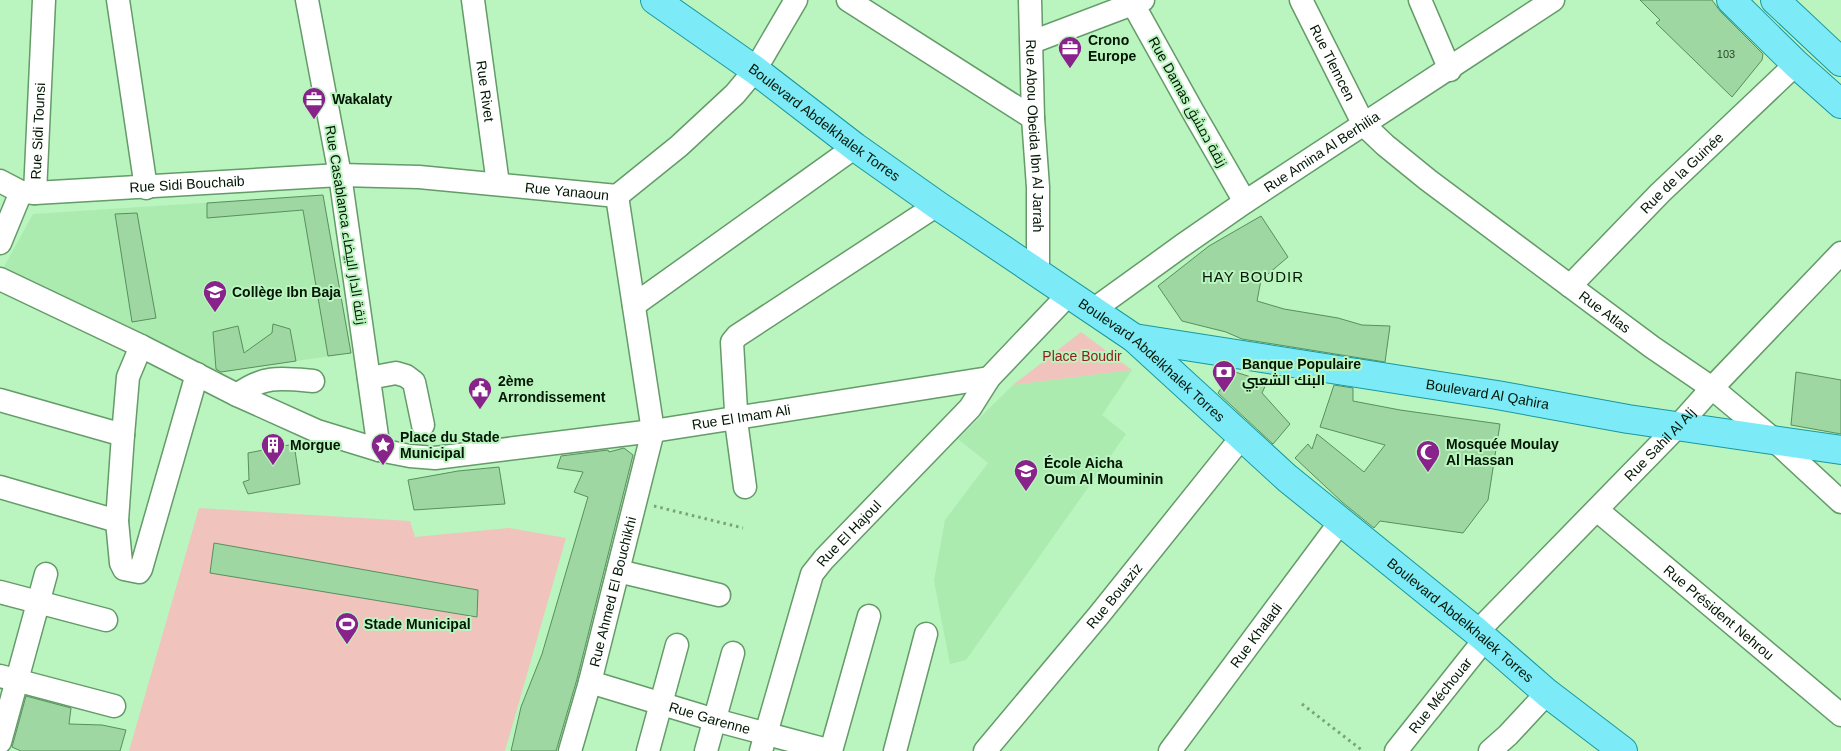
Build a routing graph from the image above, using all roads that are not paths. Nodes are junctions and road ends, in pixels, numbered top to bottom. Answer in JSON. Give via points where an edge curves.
{"nodes":[{"id":1,"x":44,"y":0,"type":"edge"},
{"id":2,"x":118,"y":0,"type":"edge"},
{"id":3,"x":307,"y":0,"type":"edge"},
{"id":4,"x":473,"y":0,"type":"edge"},
{"id":5,"x":654,"y":0,"type":"edge"},
{"id":6,"x":796,"y":0,"type":"edge"},
{"id":7,"x":848,"y":0,"type":"edge"},
{"id":8,"x":1030,"y":0,"type":"edge"},
{"id":9,"x":1301,"y":0,"type":"edge"},
{"id":10,"x":1420,"y":0,"type":"edge"},
{"id":11,"x":1553,"y":0,"type":"edge"},
{"id":12,"x":1731,"y":0,"type":"edge"},
{"id":13,"x":1775,"y":0,"type":"edge"},
{"id":14,"x":1136,"y":1,"type":"edge"},
{"id":15,"x":1032,"y":42,"type":"junction"},
{"id":16,"x":1841,"y":62,"type":"edge"},
{"id":17,"x":1796,"y":64,"type":"junction"},
{"id":18,"x":755,"y":70,"type":"junction"},
{"id":19,"x":1450,"y":70,"type":"junction"},
{"id":20,"x":1841,"y":104,"type":"edge"},
{"id":21,"x":1033,"y":118,"type":"junction"},
{"id":22,"x":1364,"y":125,"type":"junction"},
{"id":23,"x":855,"y":147,"type":"junction"},
{"id":24,"x":340,"y":175,"type":"junction"},
{"id":25,"x":0,"y":180,"type":"edge"},
{"id":26,"x":498,"y":184,"type":"junction"},
{"id":27,"x":146,"y":188,"type":"junction"},
{"id":28,"x":28,"y":192,"type":"junction"},
{"id":29,"x":617,"y":196,"type":"junction"},
{"id":30,"x":1245,"y":202,"type":"junction"},
{"id":31,"x":937,"y":205,"type":"junction"},
{"id":32,"x":0,"y":244,"type":"edge"},
{"id":33,"x":1841,"y":253,"type":"edge"},
{"id":34,"x":1038,"y":273,"type":"junction"},
{"id":35,"x":1,"y":283,"type":"edge"},
{"id":36,"x":1570,"y":286,"type":"junction"},
{"id":37,"x":1069,"y":294,"type":"junction"},
{"id":38,"x":634,"y":305,"type":"junction"},
{"id":39,"x":1093,"y":310,"type":"junction"},
{"id":40,"x":1134,"y":338,"type":"junction"},
{"id":41,"x":141,"y":346,"type":"junction"},
{"id":42,"x":197,"y":374,"type":"junction"},
{"id":43,"x":369,"y":378,"type":"junction"},
{"id":44,"x":988,"y":378,"type":"junction"},
{"id":45,"x":313,"y":381,"type":"dead end"},
{"id":46,"x":1712,"y":388,"type":"junction"},
{"id":47,"x":237,"y":395,"type":"junction"},
{"id":48,"x":0,"y":400,"type":"edge"},
{"id":49,"x":738,"y":418,"type":"junction"},
{"id":50,"x":423,"y":425,"type":"dead end"},
{"id":51,"x":1678,"y":426,"type":"junction"},
{"id":52,"x":652,"y":431,"type":"junction"},
{"id":53,"x":123,"y":435,"type":"junction"},
{"id":54,"x":1242,"y":438,"type":"junction"},
{"id":55,"x":1773,"y":439,"type":"junction"},
{"id":56,"x":379,"y":450,"type":"junction"},
{"id":57,"x":1841,"y":450,"type":"edge"},
{"id":58,"x":0,"y":487,"type":"edge"},
{"id":59,"x":745,"y":487,"type":"dead end"},
{"id":60,"x":1841,"y":502,"type":"edge"},
{"id":61,"x":1597,"y":510,"type":"junction"},
{"id":62,"x":116,"y":521,"type":"junction"},
{"id":63,"x":1341,"y":521,"type":"junction"},
{"id":64,"x":618,"y":571,"type":"junction"},
{"id":65,"x":46,"y":574,"type":"dead end"},
{"id":66,"x":0,"y":592,"type":"edge"},
{"id":67,"x":719,"y":595,"type":"dead end"},
{"id":68,"x":38,"y":601,"type":"junction"},
{"id":69,"x":869,"y":616,"type":"dead end"},
{"id":70,"x":106,"y":620,"type":"dead end"},
{"id":71,"x":926,"y":634,"type":"dead end"},
{"id":72,"x":1481,"y":635,"type":"junction"},
{"id":73,"x":677,"y":645,"type":"dead end"},
{"id":74,"x":733,"y":653,"type":"dead end"},
{"id":75,"x":9,"y":679,"type":"edge"},
{"id":76,"x":590,"y":682,"type":"junction"},
{"id":77,"x":1547,"y":693,"type":"junction"},
{"id":78,"x":661,"y":704,"type":"junction"},
{"id":79,"x":114,"y":706,"type":"dead end"},
{"id":80,"x":1841,"y":715,"type":"edge"},
{"id":81,"x":715,"y":720,"type":"junction"},
{"id":82,"x":0,"y":742,"type":"edge"},
{"id":83,"x":764,"y":742,"type":"edge"},
{"id":84,"x":570,"y":751,"type":"edge"},
{"id":85,"x":648,"y":751,"type":"edge"},
{"id":86,"x":706,"y":751,"type":"edge"},
{"id":87,"x":831,"y":751,"type":"edge"},
{"id":88,"x":895,"y":751,"type":"edge"},
{"id":89,"x":985,"y":751,"type":"edge"},
{"id":90,"x":1170,"y":751,"type":"edge"},
{"id":91,"x":1396,"y":751,"type":"edge"},
{"id":92,"x":1490,"y":751,"type":"edge"},
{"id":93,"x":1623,"y":751,"type":"edge"}],
"edges":[{"from":1,"to":28,"type":"street","name":"Rue Sidi Tounsi"},
{"from":2,"to":27,"type":"street"},
{"from":3,"to":24,"type":"street","name":"Rue Casablanca زنقة الدار البيضاء"},
{"from":4,"to":26,"type":"street","name":"Rue Rivet"},
{"from":5,"to":18,"type":"main road","name":"Boulevard Abdelkhalek Torres"},
{"from":6,"to":18,"type":"street"},
{"from":7,"to":21,"type":"street"},
{"from":8,"to":15,"type":"street","name":"Rue Abou Obeida Ibn Al Jarrah"},
{"from":9,"to":22,"type":"street","name":"Rue Tlemcen"},
{"from":10,"to":19,"type":"street"},
{"from":11,"to":19,"type":"street","name":"Rue Amina Al Berhilia"},
{"from":12,"to":17,"type":"main road"},
{"from":13,"to":16,"type":"main road"},
{"from":14,"to":15,"type":"street"},
{"from":14,"to":30,"type":"street","name":"Rue Damas زنقة دمشق"},
{"from":15,"to":21,"type":"street","name":"Rue Abou Obeida Ibn Al Jarrah"},
{"from":17,"to":20,"type":"main road"},
{"from":17,"to":36,"type":"street","name":"Rue de la Guinée","via":[[1660,193]]},
{"from":18,"to":23,"type":"main road","name":"Boulevard Abdelkhalek Torres"},
{"from":18,"to":29,"type":"street","via":[[735,94],[686,139]]},
{"from":19,"to":22,"type":"street","name":"Rue Amina Al Berhilia"},
{"from":21,"to":34,"type":"street","name":"Rue Abou Obeida Ibn Al Jarrah","via":[[1038,187]]},
{"from":22,"to":30,"type":"street","name":"Rue Amina Al Berhilia"},
{"from":22,"to":36,"type":"street","name":"Rue Atlas","via":[[1428,180]]},
{"from":23,"to":31,"type":"main road","name":"Boulevard Abdelkhalek Torres"},
{"from":23,"to":38,"type":"street"},
{"from":24,"to":26,"type":"street","name":"Rue Yanaoun"},
{"from":24,"to":27,"type":"street","name":"Rue Sidi Bouchaib"},
{"from":24,"to":43,"type":"street","name":"Rue Casablanca زنقة الدار البيضاء"},
{"from":25,"to":28,"type":"street"},
{"from":26,"to":29,"type":"street","name":"Rue Yanaoun"},
{"from":27,"to":28,"type":"street","name":"Rue Sidi Bouchaib"},
{"from":28,"to":32,"type":"street","name":"Rue Sidi Tounsi"},
{"from":29,"to":38,"type":"street","name":"Rue Yanaoun"},
{"from":30,"to":39,"type":"street","name":"Rue Amina Al Berhilia"},
{"from":31,"to":34,"type":"main road","name":"Boulevard Abdelkhalek Torres"},
{"from":31,"to":49,"type":"street","via":[[737,336],[731,351]]},
{"from":33,"to":46,"type":"street","name":"Rue Sahil Al Alj"},
{"from":34,"to":37,"type":"main road","name":"Boulevard Abdelkhalek Torres"},
{"from":35,"to":41,"type":"street","name":"Rue El Imam Ali"},
{"from":36,"to":46,"type":"street","name":"Rue Atlas"},
{"from":37,"to":39,"type":"main road","name":"Boulevard Abdelkhalek Torres"},
{"from":37,"to":44,"type":"street"},
{"from":38,"to":52,"type":"street","name":"Rue Yanaoun"},
{"from":39,"to":40,"type":"main road","name":"Boulevard Abdelkhalek Torres"},
{"from":40,"to":51,"type":"main road","name":"Boulevard Al Qahira"},
{"from":40,"to":54,"type":"main road","name":"Boulevard Abdelkhalek Torres"},
{"from":41,"to":42,"type":"street","name":"Rue El Imam Ali"},
{"from":41,"to":53,"type":"street","via":[[128,378]]},
{"from":42,"to":47,"type":"street","name":"Rue El Imam Ali"},
{"from":42,"to":62,"type":"street","via":[[139,572],[124,569]]},
{"from":43,"to":50,"type":"street","via":[[396,373],[414,382]]},
{"from":43,"to":56,"type":"street","name":"Rue Casablanca زنقة الدار البيضاء"},
{"from":44,"to":49,"type":"street","name":"Rue El Imam Ali"},
{"from":44,"to":83,"type":"street","name":"Rue El Hajoul","via":[[970,408],[812,574]]},
{"from":45,"to":47,"type":"street","via":[[267,380],[251,385]]},
{"from":46,"to":51,"type":"street","name":"Rue Sahil Al Alj"},
{"from":46,"to":55,"type":"street","name":"Rue Atlas"},
{"from":47,"to":56,"type":"street","name":"Rue El Imam Ali","via":[[317,430]]},
{"from":48,"to":53,"type":"street"},
{"from":49,"to":52,"type":"street","name":"Rue El Imam Ali"},
{"from":49,"to":59,"type":"street"},
{"from":51,"to":55,"type":"main road","name":"Boulevard Al Qahira"},
{"from":51,"to":61,"type":"street","name":"Rue Sahil Al Alj"},
{"from":52,"to":56,"type":"street","name":"Rue El Imam Ali","via":[[435,458]]},
{"from":52,"to":64,"type":"street","name":"Rue Ahmed El Bouchikhi"},
{"from":53,"to":62,"type":"street"},
{"from":54,"to":63,"type":"main road","name":"Boulevard Abdelkhalek Torres"},
{"from":54,"to":89,"type":"street","name":"Rue Bouaziz","via":[[1100,615]]},
{"from":55,"to":57,"type":"main road","name":"Boulevard Al Qahira"},
{"from":55,"to":60,"type":"street","name":"Rue Atlas"},
{"from":58,"to":62,"type":"street"},
{"from":61,"to":72,"type":"street","name":"Rue Sahil Al Alj"},
{"from":61,"to":80,"type":"street","name":"Rue Président Nehrou"},
{"from":63,"to":72,"type":"main road","name":"Boulevard Abdelkhalek Torres"},
{"from":63,"to":90,"type":"street","name":"Rue Khaladi"},
{"from":64,"to":67,"type":"street"},
{"from":64,"to":76,"type":"street","name":"Rue Ahmed El Bouchikhi"},
{"from":65,"to":68,"type":"street"},
{"from":66,"to":68,"type":"street"},
{"from":68,"to":70,"type":"street"},
{"from":68,"to":75,"type":"street"},
{"from":69,"to":87,"type":"street"},
{"from":71,"to":88,"type":"street"},
{"from":72,"to":77,"type":"main road","name":"Boulevard Abdelkhalek Torres"},
{"from":72,"to":91,"type":"street","name":"Rue Méchouar"},
{"from":73,"to":78,"type":"street"},
{"from":74,"to":81,"type":"street"},
{"from":75,"to":79,"type":"street"},
{"from":75,"to":82,"type":"street"},
{"from":76,"to":78,"type":"street","name":"Rue Garenne"},
{"from":76,"to":84,"type":"street","name":"Rue Ahmed El Bouchikhi"},
{"from":77,"to":92,"type":"street"},
{"from":77,"to":93,"type":"main road","name":"Boulevard Abdelkhalek Torres"},
{"from":78,"to":81,"type":"street","name":"Rue Garenne"},
{"from":78,"to":85,"type":"street"},
{"from":81,"to":83,"type":"street","name":"Rue Garenne"},
{"from":81,"to":86,"type":"street"},
{"from":83,"to":87,"type":"street","name":"Rue Garenne"}]}
